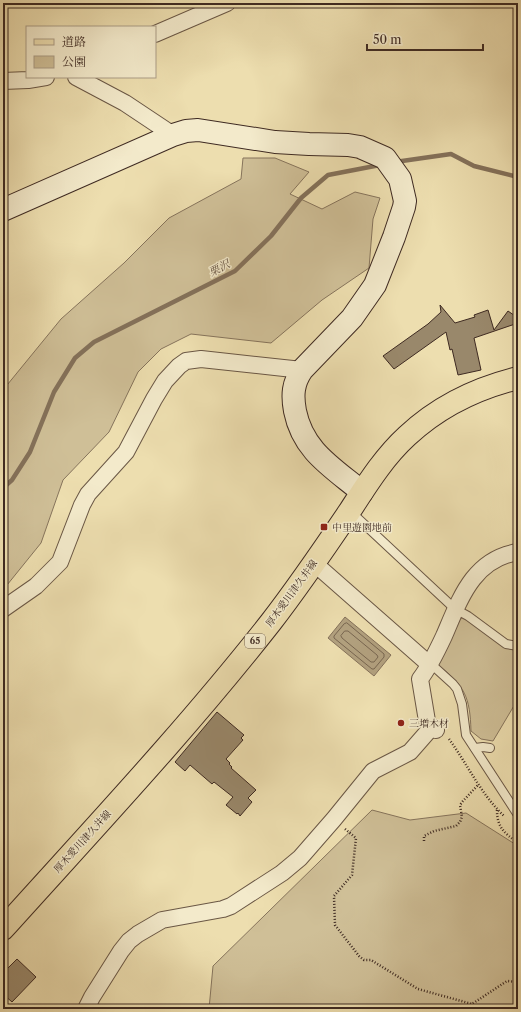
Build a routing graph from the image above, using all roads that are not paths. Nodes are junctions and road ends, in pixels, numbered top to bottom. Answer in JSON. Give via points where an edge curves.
{"nodes":[{"id":1,"x":227,"y":3,"type":"edge"},
{"id":2,"x":156,"y":34,"type":"edge"},
{"id":3,"x":40,"y":78,"type":"edge"},
{"id":4,"x":78,"y":78,"type":"edge"},
{"id":5,"x":3,"y":81,"type":"edge"},
{"id":6,"x":173,"y":135,"type":"junction"},
{"id":7,"x":3,"y":210,"type":"edge"},
{"id":8,"x":302,"y":370,"type":"junction"},
{"id":9,"x":518,"y":378,"type":"edge"},
{"id":10,"x":362,"y":492,"type":"junction"},
{"id":11,"x":350,"y":511,"type":"junction"},
{"id":12,"x":518,"y":552,"type":"edge"},
{"id":13,"x":314,"y":562,"type":"junction"},
{"id":14,"x":3,"y":608,"type":"edge"},
{"id":15,"x":455,"y":610,"type":"junction"},
{"id":16,"x":518,"y":646,"type":"edge"},
{"id":17,"x":430,"y":665,"type":"junction"},
{"id":18,"x":475,"y":748,"type":"junction"},
{"id":19,"x":490,"y":748,"type":"dead end"},
{"id":20,"x":518,"y":815,"type":"edge"},
{"id":21,"x":3,"y":929,"type":"edge"},
{"id":22,"x":86,"y":1009,"type":"edge"}],
"edges":[{"from":1,"to":2,"type":"street"},
{"from":3,"to":5,"type":"street"},
{"from":4,"to":6,"type":"street","via":[[125,103]]},
{"from":6,"to":7,"type":"street"},
{"from":6,"to":8,"type":"street","via":[[198,130],[275,142],[360,147],[388,163],[400,179],[405,201],[401,219],[374,285],[352,318]]},
{"from":8,"to":10,"type":"street","via":[[297,376],[292,393],[297,420],[304,437],[319,456]]},
{"from":8,"to":14,"type":"street","via":[[201,359],[186,361],[179,366],[165,381],[126,452],[88,494],[60,562],[36,586]]},
{"from":9,"to":10,"type":"main road","name":"厚木愛川津久井線","number":"65","via":[[459,399],[423,422],[394,450]]},
{"from":10,"to":11,"type":"main road","name":"厚木愛川津久井線","number":"65"},
{"from":11,"to":13,"type":"main road","name":"厚木愛川津久井線","number":"65"},
{"from":11,"to":15,"type":"lane"},
{"from":12,"to":15,"type":"street","via":[[507,553],[483,566],[474,576]]},
{"from":13,"to":17,"type":"street"},
{"from":13,"to":21,"type":"main road","name":"厚木愛川津久井線","number":"65","via":[[271,621],[197,712]]},
{"from":15,"to":16,"type":"lane","via":[[468,616],[506,644]]},
{"from":15,"to":17,"type":"street"},
{"from":17,"to":18,"type":"lane","via":[[457,689],[462,704],[466,735]]},
{"from":17,"to":22,"type":"street","via":[[420,679],[427,721],[433,729],[410,752],[373,771],[334,820],[282,874],[231,906],[162,920],[129,941],[100,983]]},
{"from":18,"to":19,"type":"lane"},
{"from":18,"to":20,"type":"lane"}]}
